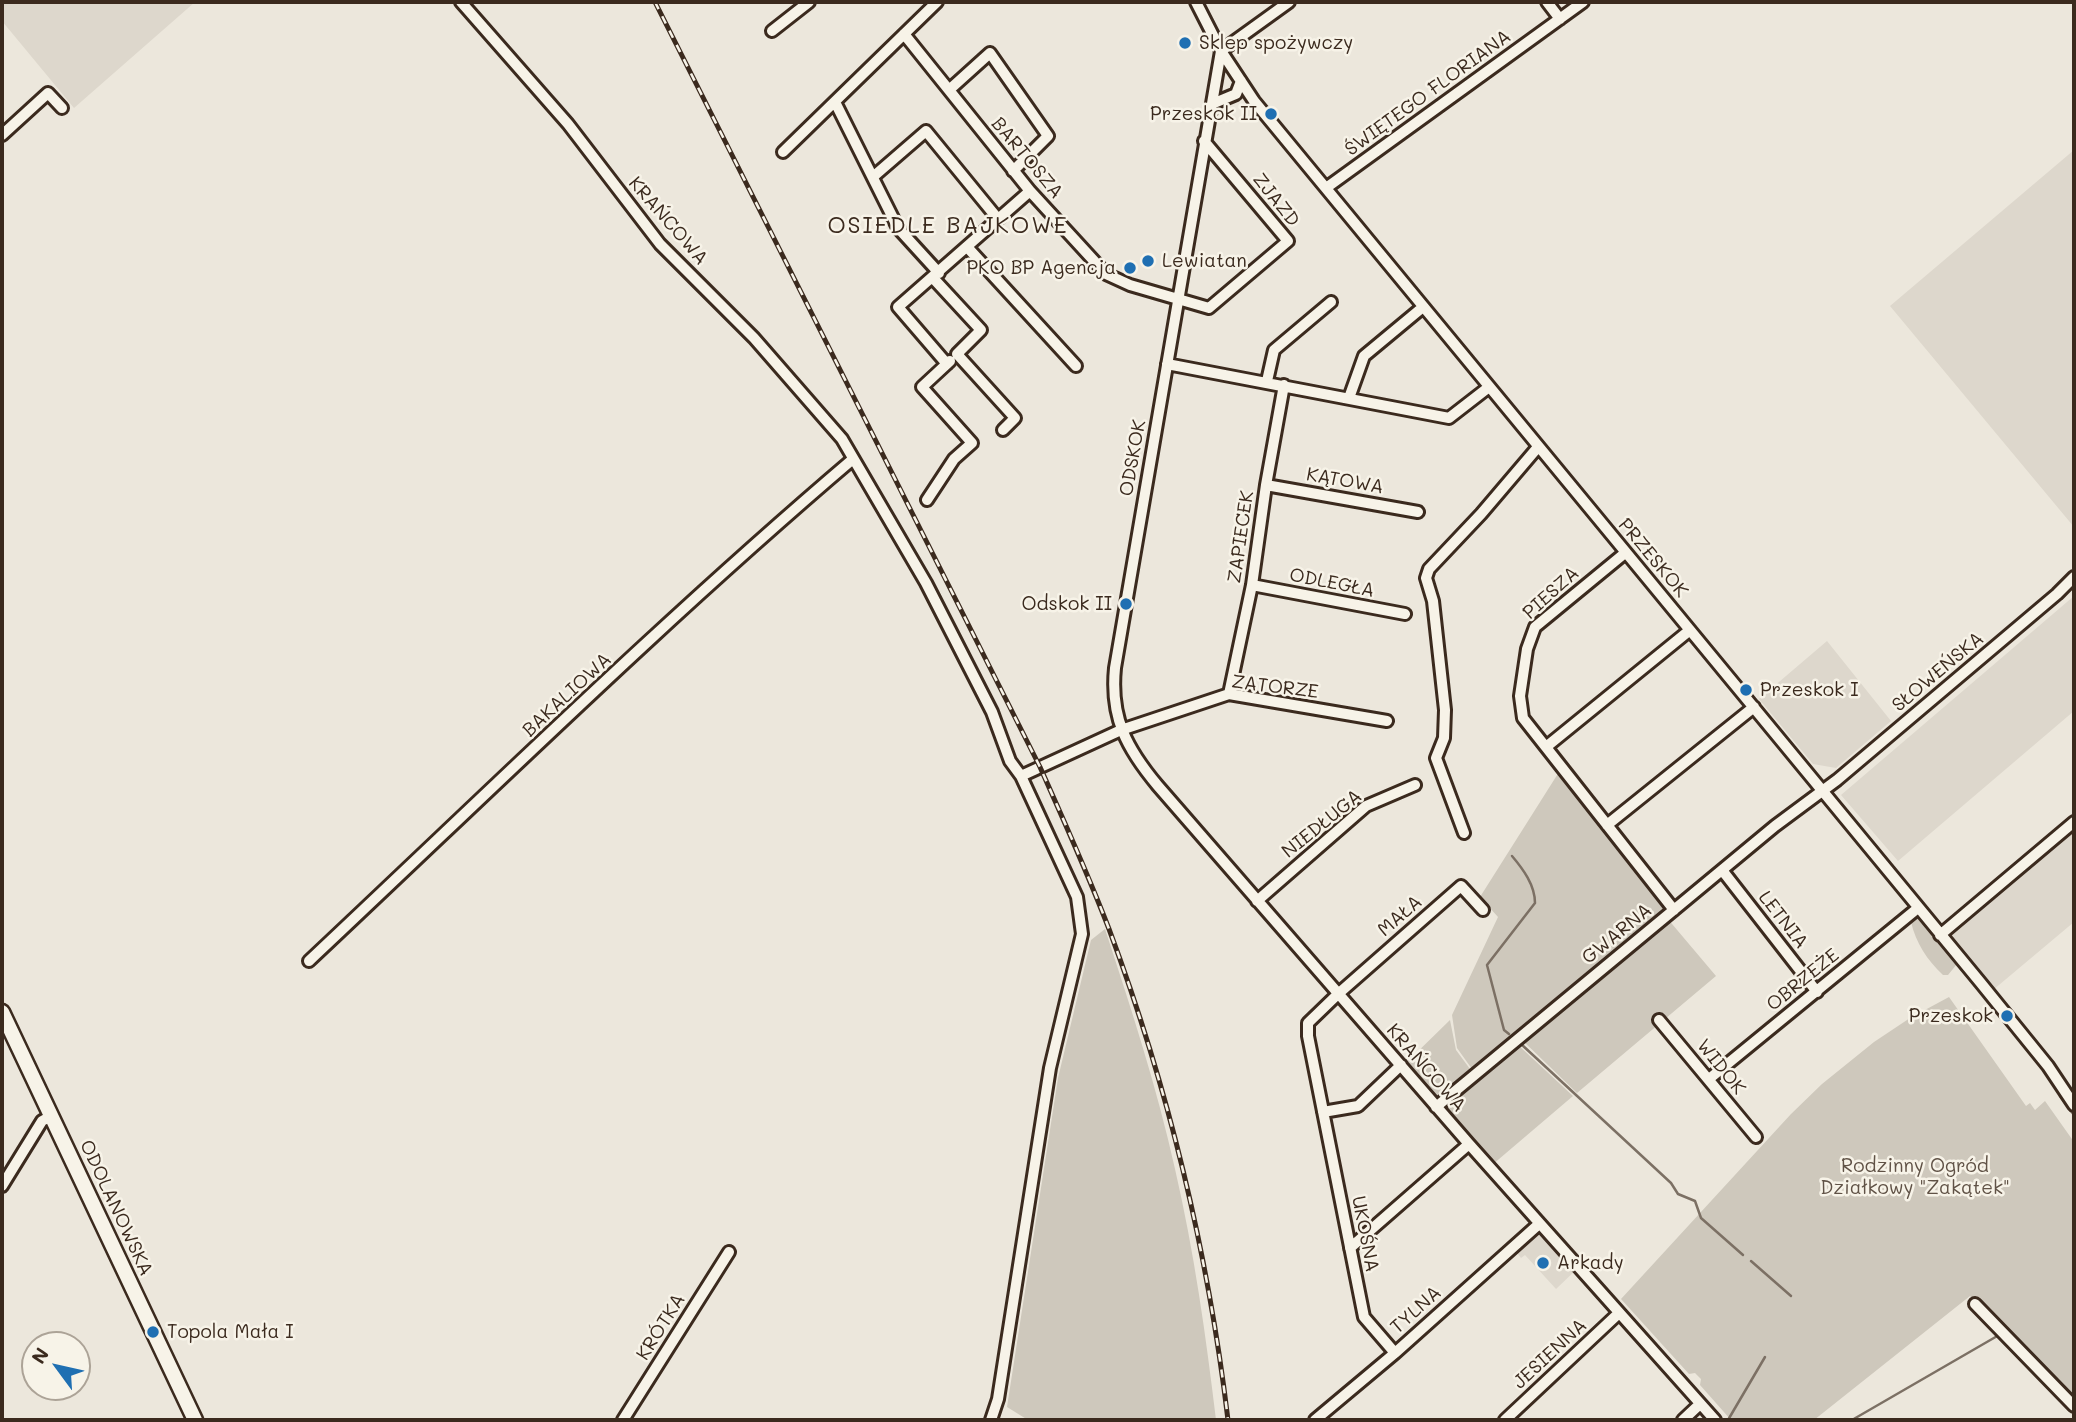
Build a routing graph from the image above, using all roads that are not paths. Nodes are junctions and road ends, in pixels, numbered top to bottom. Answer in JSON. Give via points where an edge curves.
{"nodes":[{"id":1,"x":460,"y":2,"type":"edge"},
{"id":2,"x":809,"y":2,"type":"edge"},
{"id":3,"x":937,"y":2,"type":"edge"},
{"id":4,"x":1196,"y":2,"type":"edge"},
{"id":5,"x":1289,"y":2,"type":"edge"},
{"id":6,"x":1547,"y":2,"type":"edge"},
{"id":7,"x":1583,"y":2,"type":"edge"},
{"id":8,"x":1560,"y":19,"type":"junction"},
{"id":9,"x":772,"y":31,"type":"dead end"},
{"id":10,"x":904,"y":34,"type":"junction"},
{"id":11,"x":1221,"y":51,"type":"junction"},
{"id":12,"x":1238,"y":77,"type":"junction"},
{"id":13,"x":1215,"y":81,"type":"junction"},
{"id":14,"x":949,"y":90,"type":"junction"},
{"id":15,"x":1229,"y":97,"type":"junction"},
{"id":16,"x":1254,"y":101,"type":"junction"},
{"id":17,"x":835,"y":102,"type":"junction"},
{"id":18,"x":1212,"y":104,"type":"junction"},
{"id":19,"x":62,"y":108,"type":"dead end"},
{"id":20,"x":2,"y":135,"type":"edge"},
{"id":21,"x":1204,"y":141,"type":"junction"},
{"id":22,"x":783,"y":152,"type":"dead end"},
{"id":23,"x":1013,"y":170,"type":"junction"},
{"id":24,"x":874,"y":176,"type":"junction"},
{"id":25,"x":1326,"y":188,"type":"junction"},
{"id":26,"x":1030,"y":191,"type":"junction"},
{"id":27,"x":998,"y":219,"type":"junction"},
{"id":28,"x":968,"y":248,"type":"junction"},
{"id":29,"x":936,"y":275,"type":"junction"},
{"id":30,"x":1178,"y":298,"type":"junction"},
{"id":31,"x":1331,"y":302,"type":"dead end"},
{"id":32,"x":1423,"y":307,"type":"junction"},
{"id":33,"x":957,"y":354,"type":"junction"},
{"id":34,"x":947,"y":364,"type":"junction"},
{"id":35,"x":1167,"y":364,"type":"junction"},
{"id":36,"x":1076,"y":366,"type":"dead end"},
{"id":37,"x":1267,"y":381,"type":"junction"},
{"id":38,"x":1284,"y":385,"type":"junction"},
{"id":39,"x":1489,"y":387,"type":"junction"},
{"id":40,"x":1349,"y":398,"type":"junction"},
{"id":41,"x":1003,"y":430,"type":"dead end"},
{"id":42,"x":1538,"y":447,"type":"junction"},
{"id":43,"x":853,"y":459,"type":"junction"},
{"id":44,"x":1266,"y":485,"type":"junction"},
{"id":45,"x":927,"y":500,"type":"dead end"},
{"id":46,"x":1418,"y":512,"type":"dead end"},
{"id":47,"x":1625,"y":553,"type":"junction"},
{"id":48,"x":2074,"y":577,"type":"edge"},
{"id":49,"x":1252,"y":585,"type":"junction"},
{"id":50,"x":1405,"y":614,"type":"dead end"},
{"id":51,"x":1690,"y":630,"type":"junction"},
{"id":52,"x":1229,"y":695,"type":"junction"},
{"id":53,"x":1754,"y":707,"type":"junction"},
{"id":54,"x":1387,"y":721,"type":"dead end"},
{"id":55,"x":1121,"y":730,"type":"junction"},
{"id":56,"x":1546,"y":747,"type":"junction"},
{"id":57,"x":1021,"y":776,"type":"junction"},
{"id":58,"x":1415,"y":785,"type":"dead end"},
{"id":59,"x":1822,"y":790,"type":"junction"},
{"id":60,"x":2074,"y":822,"type":"edge"},
{"id":61,"x":1607,"y":825,"type":"junction"},
{"id":62,"x":1464,"y":833,"type":"dead end"},
{"id":63,"x":1722,"y":870,"type":"junction"},
{"id":64,"x":1257,"y":901,"type":"junction"},
{"id":65,"x":1918,"y":908,"type":"junction"},
{"id":66,"x":1483,"y":910,"type":"dead end"},
{"id":67,"x":1674,"y":910,"type":"junction"},
{"id":68,"x":1940,"y":934,"type":"junction"},
{"id":69,"x":309,"y":961,"type":"dead end"},
{"id":70,"x":1817,"y":992,"type":"junction"},
{"id":71,"x":1338,"y":994,"type":"junction"},
{"id":72,"x":2,"y":1012,"type":"edge"},
{"id":73,"x":1659,"y":1020,"type":"dead end"},
{"id":74,"x":1401,"y":1065,"type":"junction"},
{"id":75,"x":1709,"y":1079,"type":"junction"},
{"id":76,"x":2074,"y":1105,"type":"edge"},
{"id":77,"x":1436,"y":1107,"type":"junction"},
{"id":78,"x":1323,"y":1112,"type":"junction"},
{"id":79,"x":51,"y":1116,"type":"junction"},
{"id":80,"x":1756,"y":1138,"type":"dead end"},
{"id":81,"x":1469,"y":1144,"type":"junction"},
{"id":82,"x":2,"y":1186,"type":"edge"},
{"id":83,"x":1539,"y":1224,"type":"junction"},
{"id":84,"x":1350,"y":1248,"type":"junction"},
{"id":85,"x":729,"y":1252,"type":"dead end"},
{"id":86,"x":1975,"y":1304,"type":"dead end"},
{"id":87,"x":1619,"y":1313,"type":"junction"},
{"id":88,"x":1395,"y":1353,"type":"junction"},
{"id":89,"x":1700,"y":1404,"type":"junction"},
{"id":90,"x":2074,"y":1405,"type":"edge"},
{"id":91,"x":993,"y":1416,"type":"edge"},
{"id":92,"x":195,"y":1420,"type":"edge"},
{"id":93,"x":623,"y":1420,"type":"edge"},
{"id":94,"x":1315,"y":1420,"type":"edge"},
{"id":95,"x":1505,"y":1420,"type":"edge"},
{"id":96,"x":1683,"y":1420,"type":"edge"},
{"id":97,"x":1715,"y":1420,"type":"edge"}],
"edges":[{"from":1,"to":43,"type":"street","name":"KRAŃCOWA","via":[[568,124],[660,244],[754,338],[842,439]]},
{"from":2,"to":9,"type":"street"},
{"from":3,"to":10,"type":"street"},
{"from":4,"to":11,"type":"street","name":"PRZESKOK"},
{"from":5,"to":11,"type":"street"},
{"from":6,"to":8,"type":"street"},
{"from":7,"to":8,"type":"street","name":"ŚWIĘTEGO FLORIANA"},
{"from":8,"to":25,"type":"street","name":"ŚWIĘTEGO FLORIANA"},
{"from":10,"to":14,"type":"street","name":"BARTOSZA"},
{"from":10,"to":17,"type":"street"},
{"from":11,"to":12,"type":"street","name":"PRZESKOK"},
{"from":11,"to":13,"type":"street","name":"ODSKOK"},
{"from":12,"to":13,"type":"street","via":[[1227,70]]},
{"from":12,"to":15,"type":"street","via":[[1239,90]]},
{"from":12,"to":16,"type":"street","name":"PRZESKOK"},
{"from":13,"to":15,"type":"street","via":[[1217,92]]},
{"from":13,"to":18,"type":"street","name":"ODSKOK"},
{"from":14,"to":23,"type":"street","name":"BARTOSZA"},
{"from":14,"to":23,"type":"street","via":[[990,52],[1048,136]]},
{"from":15,"to":16,"type":"street"},
{"from":15,"to":18,"type":"street"},
{"from":16,"to":25,"type":"street","name":"PRZESKOK"},
{"from":17,"to":22,"type":"street"},
{"from":17,"to":24,"type":"street"},
{"from":18,"to":21,"type":"street","name":"ODSKOK"},
{"from":19,"to":20,"type":"street","via":[[48,93]]},
{"from":21,"to":30,"type":"street","name":"ODSKOK"},
{"from":21,"to":30,"type":"street","name":"ZJAZD","via":[[1288,241],[1209,307]]},
{"from":23,"to":26,"type":"street","name":"BARTOSZA"},
{"from":24,"to":27,"type":"street","via":[[926,131]]},
{"from":24,"to":29,"type":"street","via":[[898,228]]},
{"from":25,"to":32,"type":"street","name":"PRZESKOK"},
{"from":26,"to":27,"type":"street"},
{"from":26,"to":30,"type":"street","name":"BARTOSZA","via":[[1106,274]]},
{"from":27,"to":28,"type":"street"},
{"from":28,"to":29,"type":"street"},
{"from":28,"to":36,"type":"street"},
{"from":29,"to":33,"type":"street","via":[[981,330]]},
{"from":29,"to":34,"type":"street","via":[[898,307]]},
{"from":30,"to":35,"type":"street","name":"ODSKOK"},
{"from":31,"to":37,"type":"street","via":[[1274,351]]},
{"from":32,"to":39,"type":"street","name":"PRZESKOK"},
{"from":32,"to":40,"type":"street","via":[[1363,356]]},
{"from":33,"to":34,"type":"street"},
{"from":33,"to":41,"type":"street","via":[[1015,418]]},
{"from":34,"to":45,"type":"street","via":[[922,387],[972,443],[954,459]]},
{"from":35,"to":37,"type":"street"},
{"from":35,"to":55,"type":"street","name":"ODSKOK","via":[[1115,668],[1114,696]]},
{"from":37,"to":38,"type":"street"},
{"from":38,"to":40,"type":"street"},
{"from":38,"to":44,"type":"street","name":"ZAPIECEK"},
{"from":39,"to":40,"type":"street","via":[[1449,418]]},
{"from":39,"to":42,"type":"street","name":"PRZESKOK"},
{"from":42,"to":47,"type":"street","name":"PRZESKOK"},
{"from":42,"to":62,"type":"street","via":[[1429,569],[1426,578],[1445,710],[1444,738],[1436,758]]},
{"from":43,"to":57,"type":"street","name":"KRAŃCOWA","via":[[926,583]]},
{"from":43,"to":69,"type":"street","name":"BAKALIOWA","via":[[782,519]]},
{"from":44,"to":46,"type":"street","name":"KĄTOWA"},
{"from":44,"to":49,"type":"street","name":"ZAPIECEK"},
{"from":47,"to":51,"type":"street","name":"PRZESKOK"},
{"from":47,"to":56,"type":"street","name":"PIESZA","via":[[1541,621],[1531,635],[1520,708]]},
{"from":48,"to":59,"type":"street","name":"SŁOWEŃSKA"},
{"from":49,"to":50,"type":"street","name":"ODLEGŁA"},
{"from":49,"to":52,"type":"street","name":"ZAPIECEK"},
{"from":51,"to":53,"type":"street","name":"PRZESKOK"},
{"from":51,"to":56,"type":"street"},
{"from":52,"to":54,"type":"street","name":"ZATORZE"},
{"from":52,"to":55,"type":"street","name":"ZATORZE"},
{"from":53,"to":59,"type":"street","name":"PRZESKOK"},
{"from":53,"to":61,"type":"street"},
{"from":55,"to":57,"type":"street"},
{"from":55,"to":64,"type":"street","name":"KRAŃCOWA","via":[[1136,760]]},
{"from":56,"to":61,"type":"street","name":"PIESZA"},
{"from":57,"to":91,"type":"street","name":"KRAŃCOWA","via":[[1077,897],[1082,934],[1050,1068]]},
{"from":58,"to":64,"type":"street","name":"NIEDŁUGA","via":[[1366,806]]},
{"from":59,"to":63,"type":"street","name":"GWARNA"},
{"from":59,"to":65,"type":"street","name":"PRZESKOK"},
{"from":60,"to":68,"type":"street"},
{"from":61,"to":67,"type":"street","name":"PIESZA"},
{"from":63,"to":67,"type":"street","name":"GWARNA"},
{"from":63,"to":70,"type":"street","name":"LETNIA"},
{"from":64,"to":71,"type":"street","name":"KRAŃCOWA"},
{"from":65,"to":68,"type":"street","name":"PRZESKOK"},
{"from":65,"to":70,"type":"street","name":"OBRZEŻE"},
{"from":66,"to":71,"type":"street","name":"MAŁA","via":[[1461,886]]},
{"from":67,"to":77,"type":"street","name":"GWARNA"},
{"from":68,"to":76,"type":"street","name":"PRZESKOK","via":[[2048,1066]]},
{"from":70,"to":75,"type":"street","name":"OBRZEŻE"},
{"from":71,"to":74,"type":"street","name":"KRAŃCOWA"},
{"from":71,"to":78,"type":"street","name":"UKOŚNA","via":[[1312,1018],[1307,1029]]},
{"from":72,"to":79,"type":"main road","name":"ODOLANOWSKA"},
{"from":73,"to":75,"type":"street","name":"WIDOK"},
{"from":74,"to":77,"type":"street","name":"KRAŃCOWA"},
{"from":74,"to":78,"type":"street","via":[[1358,1106]]},
{"from":75,"to":80,"type":"street","name":"WIDOK"},
{"from":77,"to":81,"type":"street","name":"KRAŃCOWA"},
{"from":78,"to":84,"type":"street","name":"UKOŚNA"},
{"from":79,"to":82,"type":"street","via":[[42,1121]]},
{"from":79,"to":92,"type":"main road","name":"ODOLANOWSKA"},
{"from":81,"to":83,"type":"street","name":"KRAŃCOWA"},
{"from":81,"to":84,"type":"street"},
{"from":83,"to":87,"type":"street","name":"KRAŃCOWA"},
{"from":83,"to":88,"type":"street","name":"TYLNA"},
{"from":84,"to":88,"type":"street","name":"UKOŚNA","via":[[1364,1317]]},
{"from":85,"to":93,"type":"street","name":"KRÓTKA"},
{"from":86,"to":90,"type":"street"},
{"from":87,"to":89,"type":"street","name":"KRAŃCOWA"},
{"from":87,"to":95,"type":"street","name":"JESIENNA"},
{"from":88,"to":94,"type":"street","name":"TYLNA"},
{"from":89,"to":96,"type":"street"},
{"from":89,"to":97,"type":"street","name":"KRAŃCOWA"}]}
